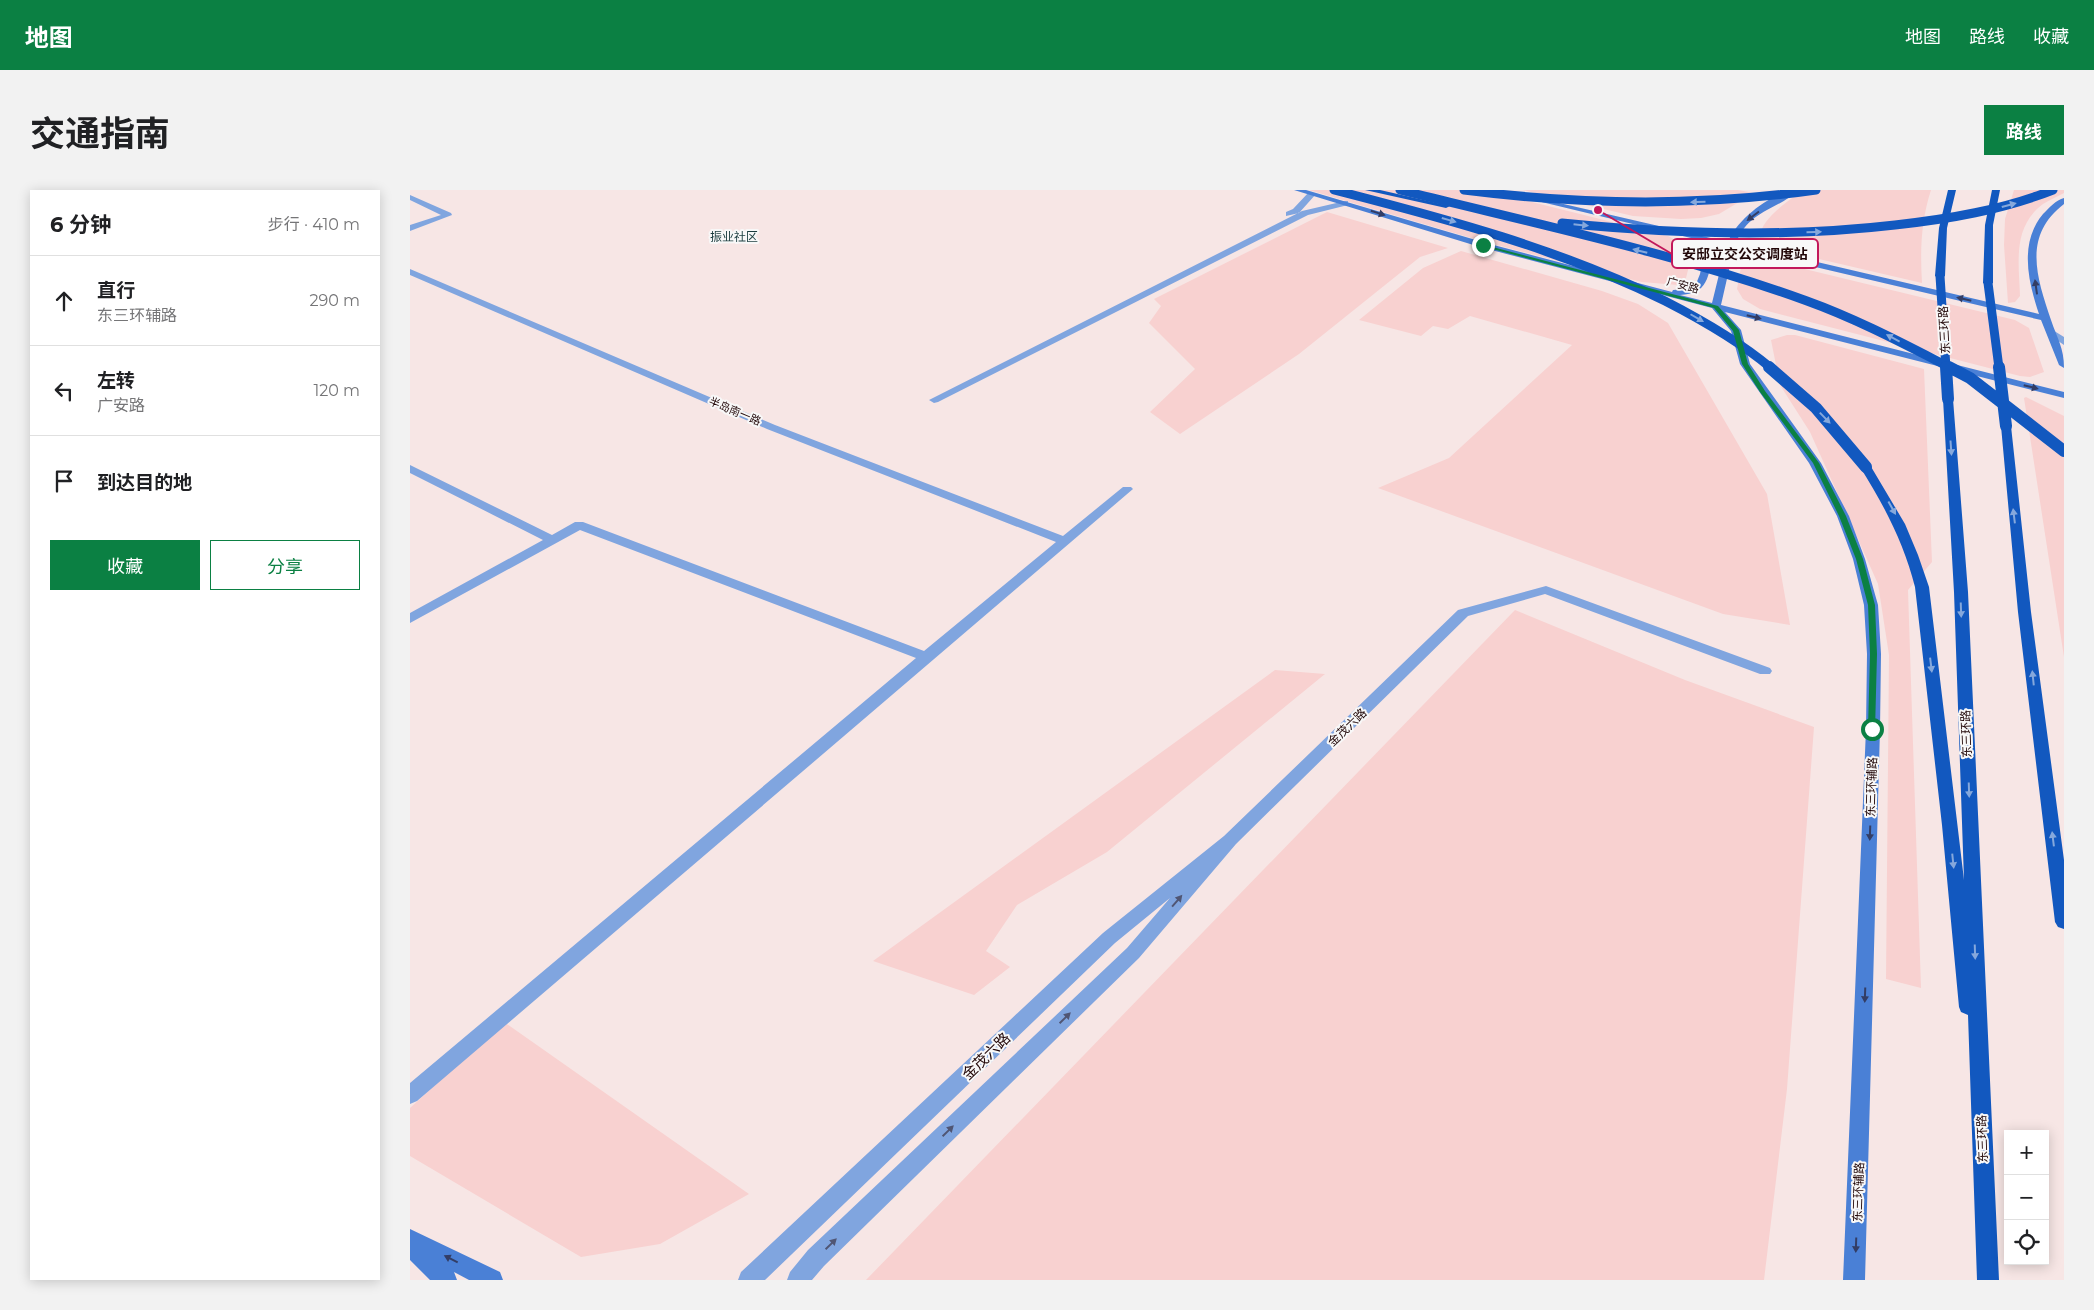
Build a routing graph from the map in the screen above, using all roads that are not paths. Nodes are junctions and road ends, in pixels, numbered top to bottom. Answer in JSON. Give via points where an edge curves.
{"nodes":[{"id":1,"x":1298,"y":190,"type":"edge"},
{"id":2,"x":1334,"y":190,"type":"edge"},
{"id":3,"x":1369,"y":190,"type":"edge"},
{"id":4,"x":1400,"y":190,"type":"edge"},
{"id":5,"x":1464,"y":190,"type":"edge"},
{"id":6,"x":1493,"y":190,"type":"edge"},
{"id":7,"x":1794,"y":190,"type":"edge"},
{"id":8,"x":1816,"y":190,"type":"edge"},
{"id":9,"x":1952,"y":190,"type":"edge"},
{"id":10,"x":1996,"y":190,"type":"edge"},
{"id":11,"x":2053,"y":190,"type":"edge"},
{"id":12,"x":1312,"y":194,"type":"junction"},
{"id":13,"x":410,"y":197,"type":"edge"},
{"id":14,"x":2064,"y":200,"type":"edge"},
{"id":15,"x":1345,"y":203,"type":"junction"},
{"id":16,"x":410,"y":228,"type":"edge"},
{"id":17,"x":1676,"y":233,"type":"junction"},
{"id":18,"x":1731,"y":246,"type":"junction"},
{"id":19,"x":410,"y":272,"type":"edge"},
{"id":20,"x":1648,"y":289,"type":"junction"},
{"id":21,"x":1716,"y":307,"type":"junction"},
{"id":22,"x":2046,"y":318,"type":"junction"},
{"id":23,"x":2051,"y":332,"type":"junction"},
{"id":24,"x":2064,"y":342,"type":"edge"},
{"id":25,"x":2064,"y":365,"type":"edge"},
{"id":26,"x":2064,"y":395,"type":"edge"},
{"id":27,"x":2064,"y":451,"type":"edge"},
{"id":28,"x":410,"y":468,"type":"edge"},
{"id":29,"x":1126,"y":489,"type":"dead end"},
{"id":30,"x":553,"y":540,"type":"junction"},
{"id":31,"x":1065,"y":541,"type":"junction"},
{"id":32,"x":410,"y":619,"type":"edge"},
{"id":33,"x":926,"y":657,"type":"junction"},
{"id":34,"x":1766,"y":671,"type":"dead end"},
{"id":35,"x":1230,"y":840,"type":"junction"},
{"id":36,"x":2064,"y":922,"type":"edge"},
{"id":37,"x":410,"y":1095,"type":"edge"},
{"id":38,"x":1984,"y":1171,"type":"junction"},
{"id":39,"x":410,"y":1239,"type":"edge"},
{"id":40,"x":410,"y":1244,"type":"edge"},
{"id":41,"x":446,"y":1280,"type":"edge"},
{"id":42,"x":492,"y":1280,"type":"edge"},
{"id":43,"x":750,"y":1280,"type":"edge"},
{"id":44,"x":798,"y":1280,"type":"edge"},
{"id":45,"x":1854,"y":1280,"type":"edge"},
{"id":46,"x":1988,"y":1280,"type":"edge"}],
"edges":[{"from":1,"to":12,"type":"main road","name":"广安路"},
{"from":2,"to":38,"type":"highway","one_way":true,"bridge":true,"via":[[1509,237],[1588,265],[1651,294],[1711,327],[1773,369],[1839,432],[1866,467],[1892,507],[1916,562],[1922,587],[1950,825]]},
{"from":3,"to":11,"type":"highway","one_way":true,"bridge":true,"via":[[1544,221],[1643,230],[1732,233],[1813,232],[1919,222],[1988,211]]},
{"from":27,"to":4,"type":"highway","one_way":true,"bridge":true,"via":[[1970,378],[1882,332],[1807,301],[1684,262]]},
{"from":8,"to":5,"type":"highway","one_way":true,"bridge":true,"via":[[1664,203],[1567,200]]},
{"from":6,"to":17,"type":"main road"},
{"from":7,"to":18,"type":"main road","one_way":true,"via":[[1768,204],[1738,228]]},
{"from":9,"to":38,"type":"highway","name":"东三环路","one_way":true,"bridge":true,"via":[[1943,228],[1940,276],[1961,592]]},
{"from":36,"to":10,"type":"highway","one_way":true,"bridge":true,"via":[[2038,726],[1988,283],[1988,225]]},
{"from":12,"to":15,"type":"main road","name":"广安路"},
{"from":12,"to":15,"type":"street","via":[[1296,211],[930,398],[1305,213]]},
{"from":13,"to":16,"type":"street","via":[[448,215]]},
{"from":22,"to":14,"type":"main road","one_way":true,"via":[[2038,300],[2033,261],[2034,237],[2046,217]]},
{"from":15,"to":20,"type":"main road","name":"广安路","one_way":true,"via":[[1483,245]]},
{"from":17,"to":18,"type":"main road"},
{"from":17,"to":20,"type":"main road","via":[[1709,249],[1701,286],[1686,293]]},
{"from":18,"to":21,"type":"main road"},
{"from":22,"to":18,"type":"main road","one_way":true},
{"from":19,"to":31,"type":"street","name":"半岛南一路","via":[[771,426]]},
{"from":20,"to":21,"type":"main road","name":"广安路"},
{"from":21,"to":26,"type":"main road","name":"广安路","one_way":true},
{"from":21,"to":45,"type":"main road","name":"东三环辅路","one_way":true,"via":[[1736,330],[1745,364],[1816,463],[1846,524],[1871,605],[1874,654],[1872,759]]},
{"from":22,"to":23,"type":"main road"},
{"from":23,"to":24,"type":"street"},
{"from":23,"to":25,"type":"main road"},
{"from":28,"to":30,"type":"street"},
{"from":29,"to":31,"type":"street"},
{"from":30,"to":32,"type":"street"},
{"from":30,"to":33,"type":"street","via":[[579,524]]},
{"from":31,"to":33,"type":"street"},
{"from":33,"to":37,"type":"street"},
{"from":34,"to":35,"type":"street","name":"金茂六路","via":[[1546,590],[1464,613]]},
{"from":35,"to":43,"type":"street","name":"金茂六路","via":[[1110,938]]},
{"from":44,"to":35,"type":"street","name":"金茂六路","one_way":true,"via":[[824,1251],[1133,952]]},
{"from":38,"to":46,"type":"highway","name":"东三环路"},
{"from":42,"to":39,"type":"main road","one_way":true},
{"from":40,"to":41,"type":"main road"}]}
